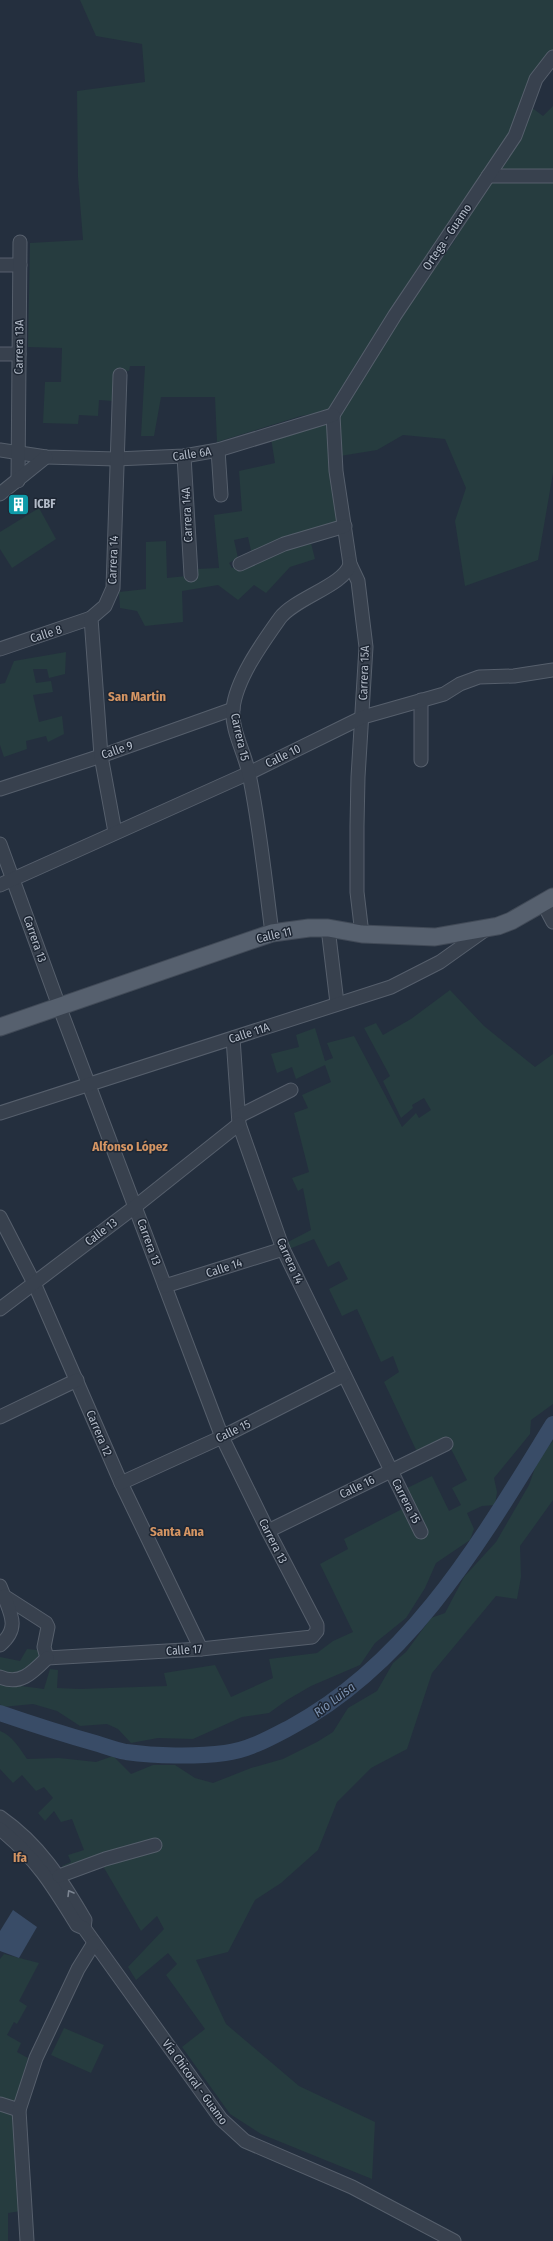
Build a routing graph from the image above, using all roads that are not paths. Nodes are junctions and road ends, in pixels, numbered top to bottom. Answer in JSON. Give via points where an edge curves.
{"nodes":[{"id":1,"x":553,"y":57,"type":"edge"},
{"id":2,"x":488,"y":176,"type":"junction"},
{"id":3,"x":553,"y":176,"type":"edge"},
{"id":4,"x":20,"y":242,"type":"dead end"},
{"id":5,"x":0,"y":265,"type":"edge"},
{"id":6,"x":20,"y":265,"type":"junction"},
{"id":7,"x":0,"y":354,"type":"edge"},
{"id":8,"x":19,"y":354,"type":"junction"},
{"id":9,"x":120,"y":374,"type":"dead end"},
{"id":10,"x":333,"y":415,"type":"junction"},
{"id":11,"x":0,"y":450,"type":"edge"},
{"id":12,"x":218,"y":450,"type":"junction"},
{"id":13,"x":18,"y":453,"type":"junction"},
{"id":14,"x":184,"y":456,"type":"junction"},
{"id":15,"x":46,"y":457,"type":"junction"},
{"id":16,"x":116,"y":460,"type":"junction"},
{"id":17,"x":18,"y":481,"type":"junction"},
{"id":18,"x":0,"y":494,"type":"edge"},
{"id":19,"x":221,"y":495,"type":"dead end"},
{"id":20,"x":344,"y":526,"type":"junction"},
{"id":21,"x":240,"y":564,"type":"dead end"},
{"id":22,"x":350,"y":564,"type":"junction"},
{"id":23,"x":191,"y":574,"type":"dead end"},
{"id":24,"x":91,"y":618,"type":"junction"},
{"id":25,"x":0,"y":649,"type":"edge"},
{"id":26,"x":553,"y":670,"type":"edge"},
{"id":27,"x":421,"y":700,"type":"junction"},
{"id":28,"x":233,"y":710,"type":"junction"},
{"id":29,"x":363,"y":717,"type":"junction"},
{"id":30,"x":101,"y":756,"type":"junction"},
{"id":31,"x":421,"y":760,"type":"dead end"},
{"id":32,"x":249,"y":773,"type":"junction"},
{"id":33,"x":0,"y":789,"type":"edge"},
{"id":34,"x":116,"y":832,"type":"junction"},
{"id":35,"x":0,"y":844,"type":"edge"},
{"id":36,"x":14,"y":878,"type":"junction"},
{"id":37,"x":0,"y":885,"type":"edge"},
{"id":38,"x":548,"y":900,"type":"edge"},
{"id":39,"x":553,"y":922,"type":"edge"},
{"id":40,"x":328,"y":928,"type":"junction"},
{"id":41,"x":486,"y":929,"type":"junction"},
{"id":42,"x":272,"y":933,"type":"junction"},
{"id":43,"x":362,"y":934,"type":"junction"},
{"id":44,"x":338,"y":1003,"type":"junction"},
{"id":45,"x":59,"y":1006,"type":"junction"},
{"id":46,"x":0,"y":1027,"type":"edge"},
{"id":47,"x":233,"y":1038,"type":"junction"},
{"id":48,"x":90,"y":1084,"type":"junction"},
{"id":49,"x":291,"y":1090,"type":"dead end"},
{"id":50,"x":0,"y":1113,"type":"edge"},
{"id":51,"x":239,"y":1120,"type":"junction"},
{"id":52,"x":136,"y":1206,"type":"junction"},
{"id":53,"x":0,"y":1217,"type":"edge"},
{"id":54,"x":283,"y":1249,"type":"junction"},
{"id":55,"x":34,"y":1283,"type":"junction"},
{"id":56,"x":165,"y":1286,"type":"junction"},
{"id":57,"x":0,"y":1309,"type":"edge"},
{"id":58,"x":344,"y":1376,"type":"junction"},
{"id":59,"x":77,"y":1380,"type":"junction"},
{"id":60,"x":0,"y":1417,"type":"edge"},
{"id":61,"x":222,"y":1436,"type":"junction"},
{"id":62,"x":446,"y":1444,"type":"dead end"},
{"id":63,"x":390,"y":1470,"type":"junction"},
{"id":64,"x":121,"y":1483,"type":"junction"},
{"id":65,"x":268,"y":1531,"type":"junction"},
{"id":66,"x":421,"y":1532,"type":"dead end"},
{"id":67,"x":2,"y":1591,"type":"edge"},
{"id":68,"x":317,"y":1631,"type":"joint"},
{"id":69,"x":0,"y":1645,"type":"edge"},
{"id":70,"x":201,"y":1648,"type":"junction"},
{"id":71,"x":47,"y":1658,"type":"junction"},
{"id":72,"x":0,"y":1677,"type":"edge"},
{"id":73,"x":0,"y":1817,"type":"edge"},
{"id":74,"x":0,"y":1830,"type":"edge"},
{"id":75,"x":155,"y":1844,"type":"dead end"},
{"id":76,"x":54,"y":1874,"type":"junction"},
{"id":77,"x":94,"y":1943,"type":"junction"},
{"id":78,"x":0,"y":2104,"type":"edge"},
{"id":79,"x":19,"y":2110,"type":"junction"},
{"id":80,"x":27,"y":2241,"type":"edge"},
{"id":81,"x":454,"y":2241,"type":"edge"}],
"edges":[{"from":1,"to":2,"type":"street","name":"Ortega - Guamo","via":[[536,79],[515,136]]},
{"from":2,"to":3,"type":"street"},
{"from":2,"to":10,"type":"street","name":"Ortega - Guamo","via":[[395,315]]},
{"from":4,"to":6,"type":"street","name":"Carrera 13A"},
{"from":5,"to":6,"type":"street"},
{"from":6,"to":8,"type":"street","name":"Carrera 13A"},
{"from":7,"to":8,"type":"street"},
{"from":8,"to":13,"type":"street","name":"Carrera 13A"},
{"from":9,"to":16,"type":"street","name":"Carrera 14"},
{"from":10,"to":12,"type":"street","name":"Calle 6A"},
{"from":10,"to":20,"type":"street","name":"Carrera 15A","via":[[336,471]]},
{"from":11,"to":13,"type":"street","name":"Calle 6A"},
{"from":12,"to":14,"type":"street","name":"Calle 6A"},
{"from":12,"to":19,"type":"street"},
{"from":13,"to":15,"type":"street","name":"Calle 6A"},
{"from":13,"to":17,"type":"street","name":"Carrera 13A"},
{"from":14,"to":16,"type":"street","name":"Calle 6A"},
{"from":14,"to":23,"type":"street","name":"Carrera 14A"},
{"from":15,"to":16,"type":"street","name":"Calle 6A"},
{"from":15,"to":17,"type":"street"},
{"from":16,"to":24,"type":"street","name":"Carrera 14","via":[[113,588],[105,606]]},
{"from":17,"to":18,"type":"street"},
{"from":20,"to":21,"type":"street","via":[[284,544]]},
{"from":20,"to":22,"type":"street","name":"Carrera 15A"},
{"from":22,"to":28,"type":"street","name":"Carrera 15","via":[[344,576],[315,592],[281,616],[240,685]]},
{"from":22,"to":29,"type":"street","name":"Carrera 15A","via":[[358,581],[366,647]]},
{"from":24,"to":25,"type":"street","name":"Calle 8"},
{"from":24,"to":30,"type":"street"},
{"from":26,"to":27,"type":"street","name":"Calle 10","via":[[514,676],[479,677],[460,684],[444,694]]},
{"from":27,"to":29,"type":"street","name":"Calle 10"},
{"from":27,"to":31,"type":"street"},
{"from":28,"to":30,"type":"street","name":"Calle 9"},
{"from":28,"to":32,"type":"street","name":"Carrera 15"},
{"from":29,"to":32,"type":"street","name":"Calle 10"},
{"from":29,"to":43,"type":"street","name":"Carrera 15A","via":[[357,834],[357,892]]},
{"from":30,"to":33,"type":"street","name":"Calle 9"},
{"from":30,"to":34,"type":"street"},
{"from":32,"to":34,"type":"street","name":"Calle 10"},
{"from":32,"to":42,"type":"street","name":"Carrera 15"},
{"from":34,"to":36,"type":"street","name":"Calle 10"},
{"from":35,"to":36,"type":"street","name":"Carrera 13"},
{"from":36,"to":37,"type":"street","name":"Calle 10"},
{"from":36,"to":45,"type":"street","name":"Carrera 13"},
{"from":38,"to":39,"type":"street"},
{"from":38,"to":41,"type":"main road","name":"Calle 11","via":[[511,921]]},
{"from":40,"to":42,"type":"main road","name":"Calle 11"},
{"from":40,"to":43,"type":"main road","name":"Calle 11"},
{"from":40,"to":44,"type":"street"},
{"from":41,"to":43,"type":"main road","name":"Calle 11","via":[[435,936]]},
{"from":41,"to":44,"type":"street","name":"Calle 11A","via":[[440,962],[415,976]]},
{"from":42,"to":45,"type":"main road","name":"Calle 11"},
{"from":44,"to":47,"type":"street","name":"Calle 11A"},
{"from":45,"to":46,"type":"main road","name":"Calle 11"},
{"from":45,"to":48,"type":"street","name":"Carrera 13"},
{"from":47,"to":48,"type":"street","name":"Calle 11A"},
{"from":47,"to":51,"type":"street","name":"Carrera 14"},
{"from":48,"to":50,"type":"street","name":"Calle 11A"},
{"from":48,"to":52,"type":"street","name":"Carrera 13"},
{"from":49,"to":51,"type":"street","name":"Calle 13"},
{"from":51,"to":52,"type":"street","name":"Calle 13"},
{"from":51,"to":54,"type":"street","name":"Carrera 14"},
{"from":52,"to":55,"type":"street","name":"Calle 13"},
{"from":52,"to":56,"type":"street","name":"Carrera 13"},
{"from":53,"to":55,"type":"street","name":"Carrera 12"},
{"from":54,"to":56,"type":"street","name":"Calle 14"},
{"from":54,"to":58,"type":"street","name":"Carrera 14"},
{"from":55,"to":57,"type":"street","name":"Calle 13"},
{"from":55,"to":59,"type":"street","name":"Carrera 12"},
{"from":56,"to":61,"type":"street","name":"Carrera 13"},
{"from":58,"to":61,"type":"street","name":"Calle 15"},
{"from":58,"to":63,"type":"street","name":"Carrera 14"},
{"from":59,"to":60,"type":"street"},
{"from":59,"to":64,"type":"street","name":"Carrera 12"},
{"from":61,"to":64,"type":"street","name":"Calle 15"},
{"from":61,"to":65,"type":"street","name":"Carrera 13"},
{"from":62,"to":63,"type":"street","name":"Calle 16"},
{"from":63,"to":65,"type":"street","name":"Calle 16"},
{"from":63,"to":66,"type":"street","name":"Carrera 15"},
{"from":64,"to":70,"type":"street","name":"Carrera 12"},
{"from":65,"to":68,"type":"street","name":"Carrera 13","via":[[317,1625]]},
{"from":67,"to":69,"type":"street","via":[[14,1620],[8,1638]]},
{"from":67,"to":71,"type":"street","via":[[46,1623],[48,1627],[44,1651]]},
{"from":68,"to":70,"type":"street","name":"Calle 17","via":[[312,1637]]},
{"from":70,"to":71,"type":"street","name":"Calle 17"},
{"from":71,"to":72,"type":"street","via":[[36,1670],[20,1679],[10,1682]]},
{"from":73,"to":76,"type":"street","name":"Vía Chicoral - Guamo","via":[[28,1839]]},
{"from":74,"to":76,"type":"street","name":"Vía Chicoral - Guamo"},
{"from":75,"to":76,"type":"street"},
{"from":76,"to":77,"type":"street","name":"Vía Chicoral - Guamo","via":[[85,1920],[84,1928]]},
{"from":77,"to":79,"type":"street","via":[[78,1969],[36,2058]]},
{"from":77,"to":81,"type":"street","name":"Vía Chicoral - Guamo","via":[[232,2131],[245,2141],[352,2188]]},
{"from":78,"to":79,"type":"street"},
{"from":79,"to":80,"type":"street"}]}
